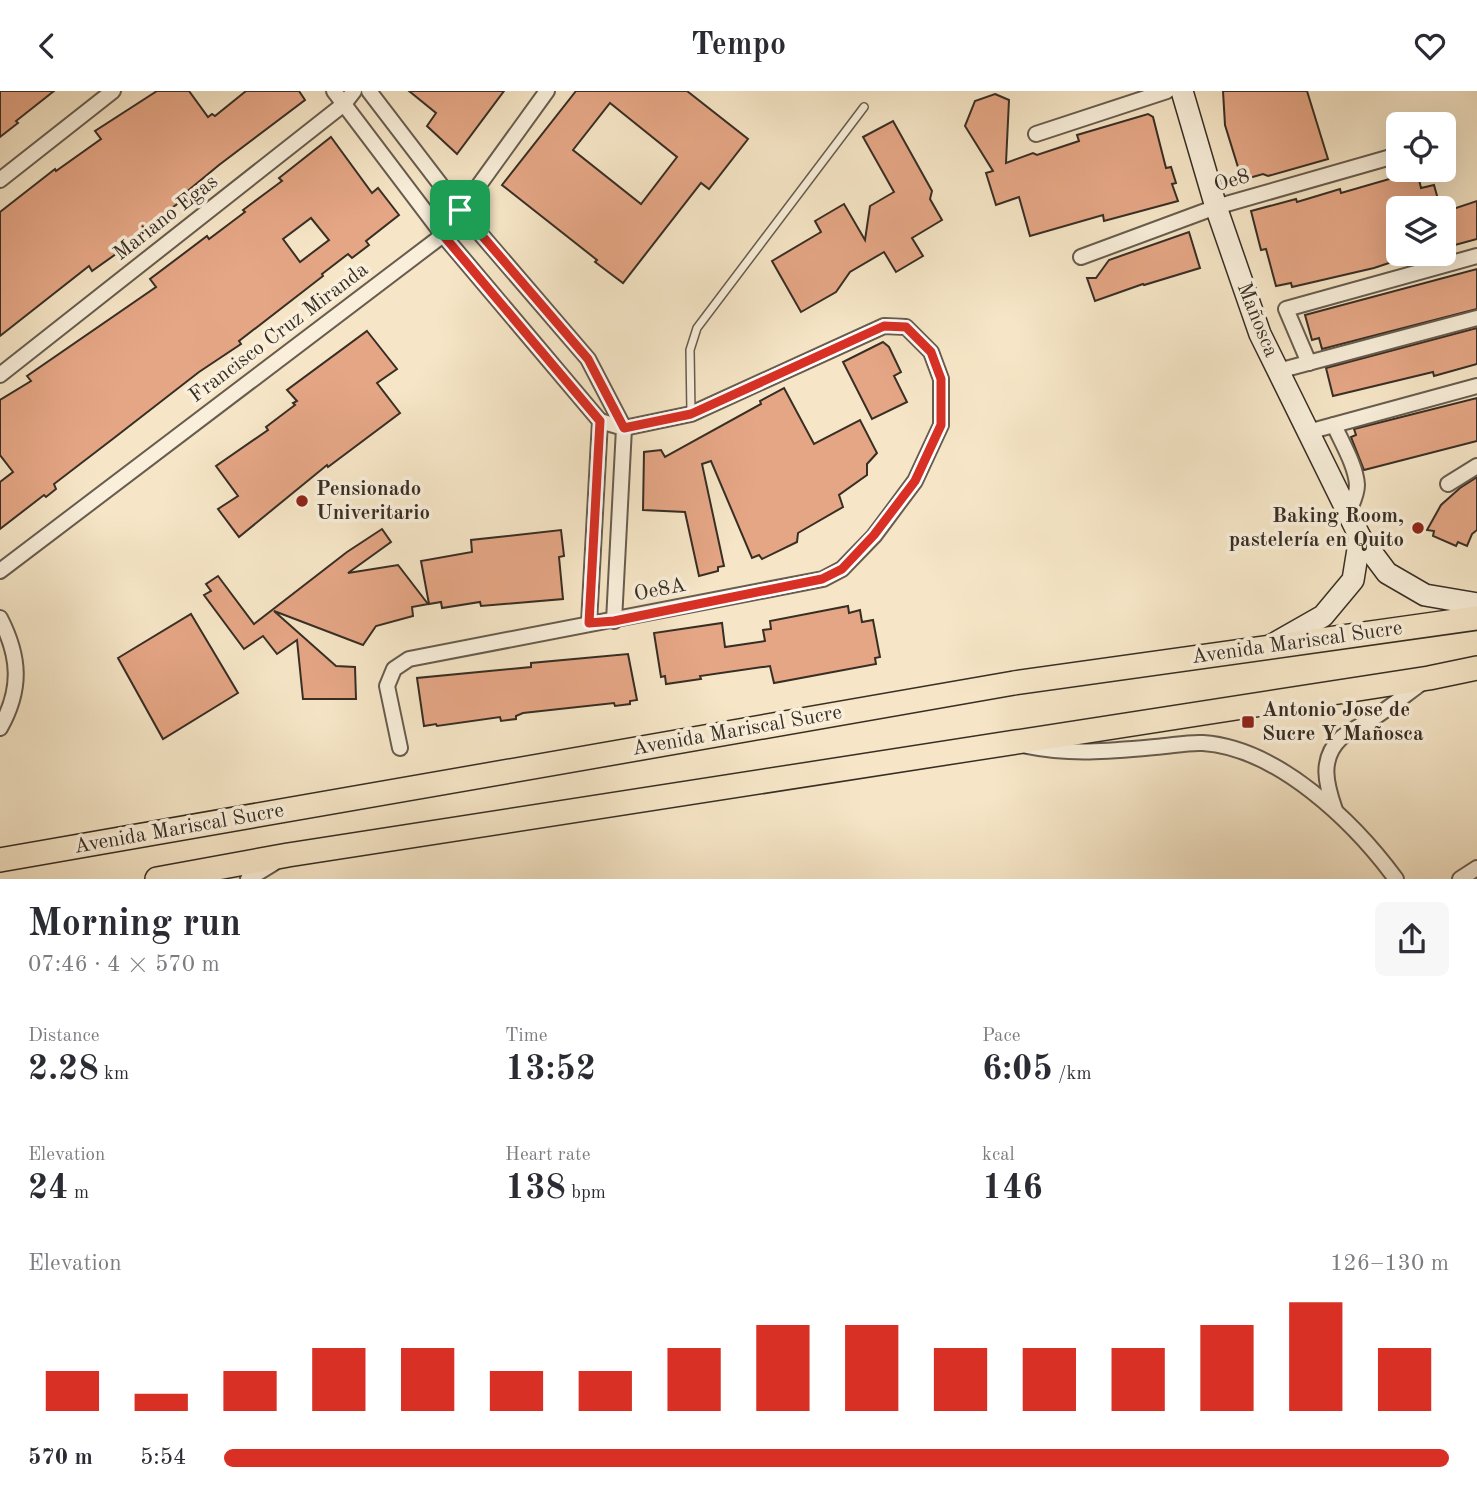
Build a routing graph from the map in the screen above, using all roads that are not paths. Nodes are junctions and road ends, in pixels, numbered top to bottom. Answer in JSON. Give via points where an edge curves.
{"nodes":[{"id":1,"x":113,"y":91,"type":"edge"},
{"id":2,"x":334,"y":91,"type":"edge"},
{"id":3,"x":354,"y":91,"type":"edge"},
{"id":4,"x":369,"y":91,"type":"edge"},
{"id":5,"x":547,"y":91,"type":"edge"},
{"id":6,"x":1167,"y":91,"type":"edge"},
{"id":7,"x":1182,"y":91,"type":"edge"},
{"id":8,"x":345,"y":104,"type":"junction"},
{"id":9,"x":864,"y":107,"type":"dead end"},
{"id":10,"x":1036,"y":134,"type":"dead end"},
{"id":11,"x":1386,"y":158,"type":"edge"},
{"id":12,"x":0,"y":180,"type":"edge"},
{"id":13,"x":1216,"y":207,"type":"junction"},
{"id":14,"x":460,"y":210,"type":"junction"},
{"id":15,"x":443,"y":235,"type":"junction"},
{"id":16,"x":1477,"y":255,"type":"edge"},
{"id":17,"x":1081,"y":257,"type":"dead end"},
{"id":18,"x":1477,"y":319,"type":"edge"},
{"id":19,"x":1309,"y":363,"type":"junction"},
{"id":20,"x":1278,"y":371,"type":"junction"},
{"id":21,"x":0,"y":375,"type":"edge"},
{"id":22,"x":1477,"y":386,"type":"edge"},
{"id":23,"x":691,"y":414,"type":"junction"},
{"id":24,"x":600,"y":421,"type":"junction"},
{"id":25,"x":1334,"y":425,"type":"junction"},
{"id":26,"x":624,"y":428,"type":"junction"},
{"id":27,"x":1308,"y":432,"type":"junction"},
{"id":28,"x":1477,"y":466,"type":"edge"},
{"id":29,"x":1448,"y":484,"type":"dead end"},
{"id":30,"x":1348,"y":513,"type":"junction"},
{"id":31,"x":1360,"y":537,"type":"junction"},
{"id":32,"x":0,"y":571,"type":"edge"},
{"id":33,"x":1477,"y":604,"type":"edge"},
{"id":34,"x":0,"y":618,"type":"edge"},
{"id":35,"x":1477,"y":618,"type":"edge"},
{"id":36,"x":614,"y":621,"type":"junction"},
{"id":37,"x":589,"y":623,"type":"junction"},
{"id":38,"x":1268,"y":648,"type":"junction"},
{"id":39,"x":1477,"y":668,"type":"edge"},
{"id":40,"x":1429,"y":678,"type":"junction"},
{"id":41,"x":0,"y":728,"type":"edge"},
{"id":42,"x":1012,"y":743,"type":"junction"},
{"id":43,"x":400,"y":748,"type":"dead end"},
{"id":44,"x":1335,"y":810,"type":"junction"},
{"id":45,"x":288,"y":855,"type":"junction"},
{"id":46,"x":0,"y":860,"type":"edge"},
{"id":47,"x":1477,"y":868,"type":"edge"},
{"id":48,"x":157,"y":879,"type":"edge"},
{"id":49,"x":248,"y":879,"type":"edge"},
{"id":50,"x":1396,"y":879,"type":"edge"},
{"id":51,"x":1460,"y":879,"type":"edge"}],
"edges":[{"from":1,"to":12,"type":"street"},
{"from":2,"to":8,"type":"street"},
{"from":3,"to":8,"type":"street","name":"Mariano Egas"},
{"from":4,"to":14,"type":"street"},
{"from":5,"to":14,"type":"street","name":"Francisco Cruz Miranda"},
{"from":6,"to":10,"type":"street"},
{"from":7,"to":13,"type":"street","name":"Mañosca"},
{"from":8,"to":15,"type":"street"},
{"from":8,"to":21,"type":"street","name":"Mariano Egas"},
{"from":9,"to":23,"type":"lane","via":[[697,328],[690,351]]},
{"from":11,"to":13,"type":"street","name":"Oe8"},
{"from":13,"to":17,"type":"street","name":"Oe8"},
{"from":13,"to":20,"type":"street","name":"Mañosca","via":[[1260,334]]},
{"from":14,"to":15,"type":"street","name":"Francisco Cruz Miranda"},
{"from":14,"to":26,"type":"street","via":[[588,359]]},
{"from":15,"to":24,"type":"street"},
{"from":15,"to":32,"type":"street","name":"Francisco Cruz Miranda"},
{"from":16,"to":19,"type":"street","via":[[1286,309]]},
{"from":18,"to":19,"type":"street"},
{"from":19,"to":20,"type":"street"},
{"from":20,"to":27,"type":"street","name":"Mañosca"},
{"from":22,"to":25,"type":"street"},
{"from":23,"to":26,"type":"street"},
{"from":23,"to":36,"type":"street","name":"Oe8A","via":[[884,326],[906,327],[931,352],[941,379],[941,425],[915,481],[842,569],[822,579]]},
{"from":24,"to":26,"type":"street"},
{"from":24,"to":37,"type":"street"},
{"from":25,"to":27,"type":"street"},
{"from":25,"to":30,"type":"street","via":[[1357,484]]},
{"from":26,"to":36,"type":"street"},
{"from":27,"to":30,"type":"street","name":"Mañosca"},
{"from":28,"to":29,"type":"street"},
{"from":30,"to":31,"type":"street","name":"Mañosca"},
{"from":31,"to":33,"type":"street","name":"Mañosca","via":[[1387,573],[1425,595]]},
{"from":31,"to":38,"type":"street","via":[[1353,580],[1323,616]]},
{"from":34,"to":41,"type":"street","via":[[16,662],[13,695]]},
{"from":35,"to":38,"type":"main road","name":"Avenida Mariscal Sucre"},
{"from":36,"to":37,"type":"street","name":"Oe8A"},
{"from":37,"to":43,"type":"street","name":"Oe8A","via":[[409,659],[394,669],[387,686]]},
{"from":38,"to":46,"type":"main road","name":"Avenida Mariscal Sucre","via":[[1014,683]]},
{"from":39,"to":40,"type":"main road"},
{"from":40,"to":42,"type":"main road"},
{"from":40,"to":44,"type":"street","via":[[1342,737],[1332,750],[1325,783]]},
{"from":42,"to":44,"type":"street","via":[[1056,752],[1203,743],[1236,749],[1272,764]]},
{"from":42,"to":45,"type":"main road"},
{"from":44,"to":50,"type":"street"},
{"from":45,"to":48,"type":"main road"},
{"from":45,"to":49,"type":"street"},
{"from":47,"to":51,"type":"street"}]}
